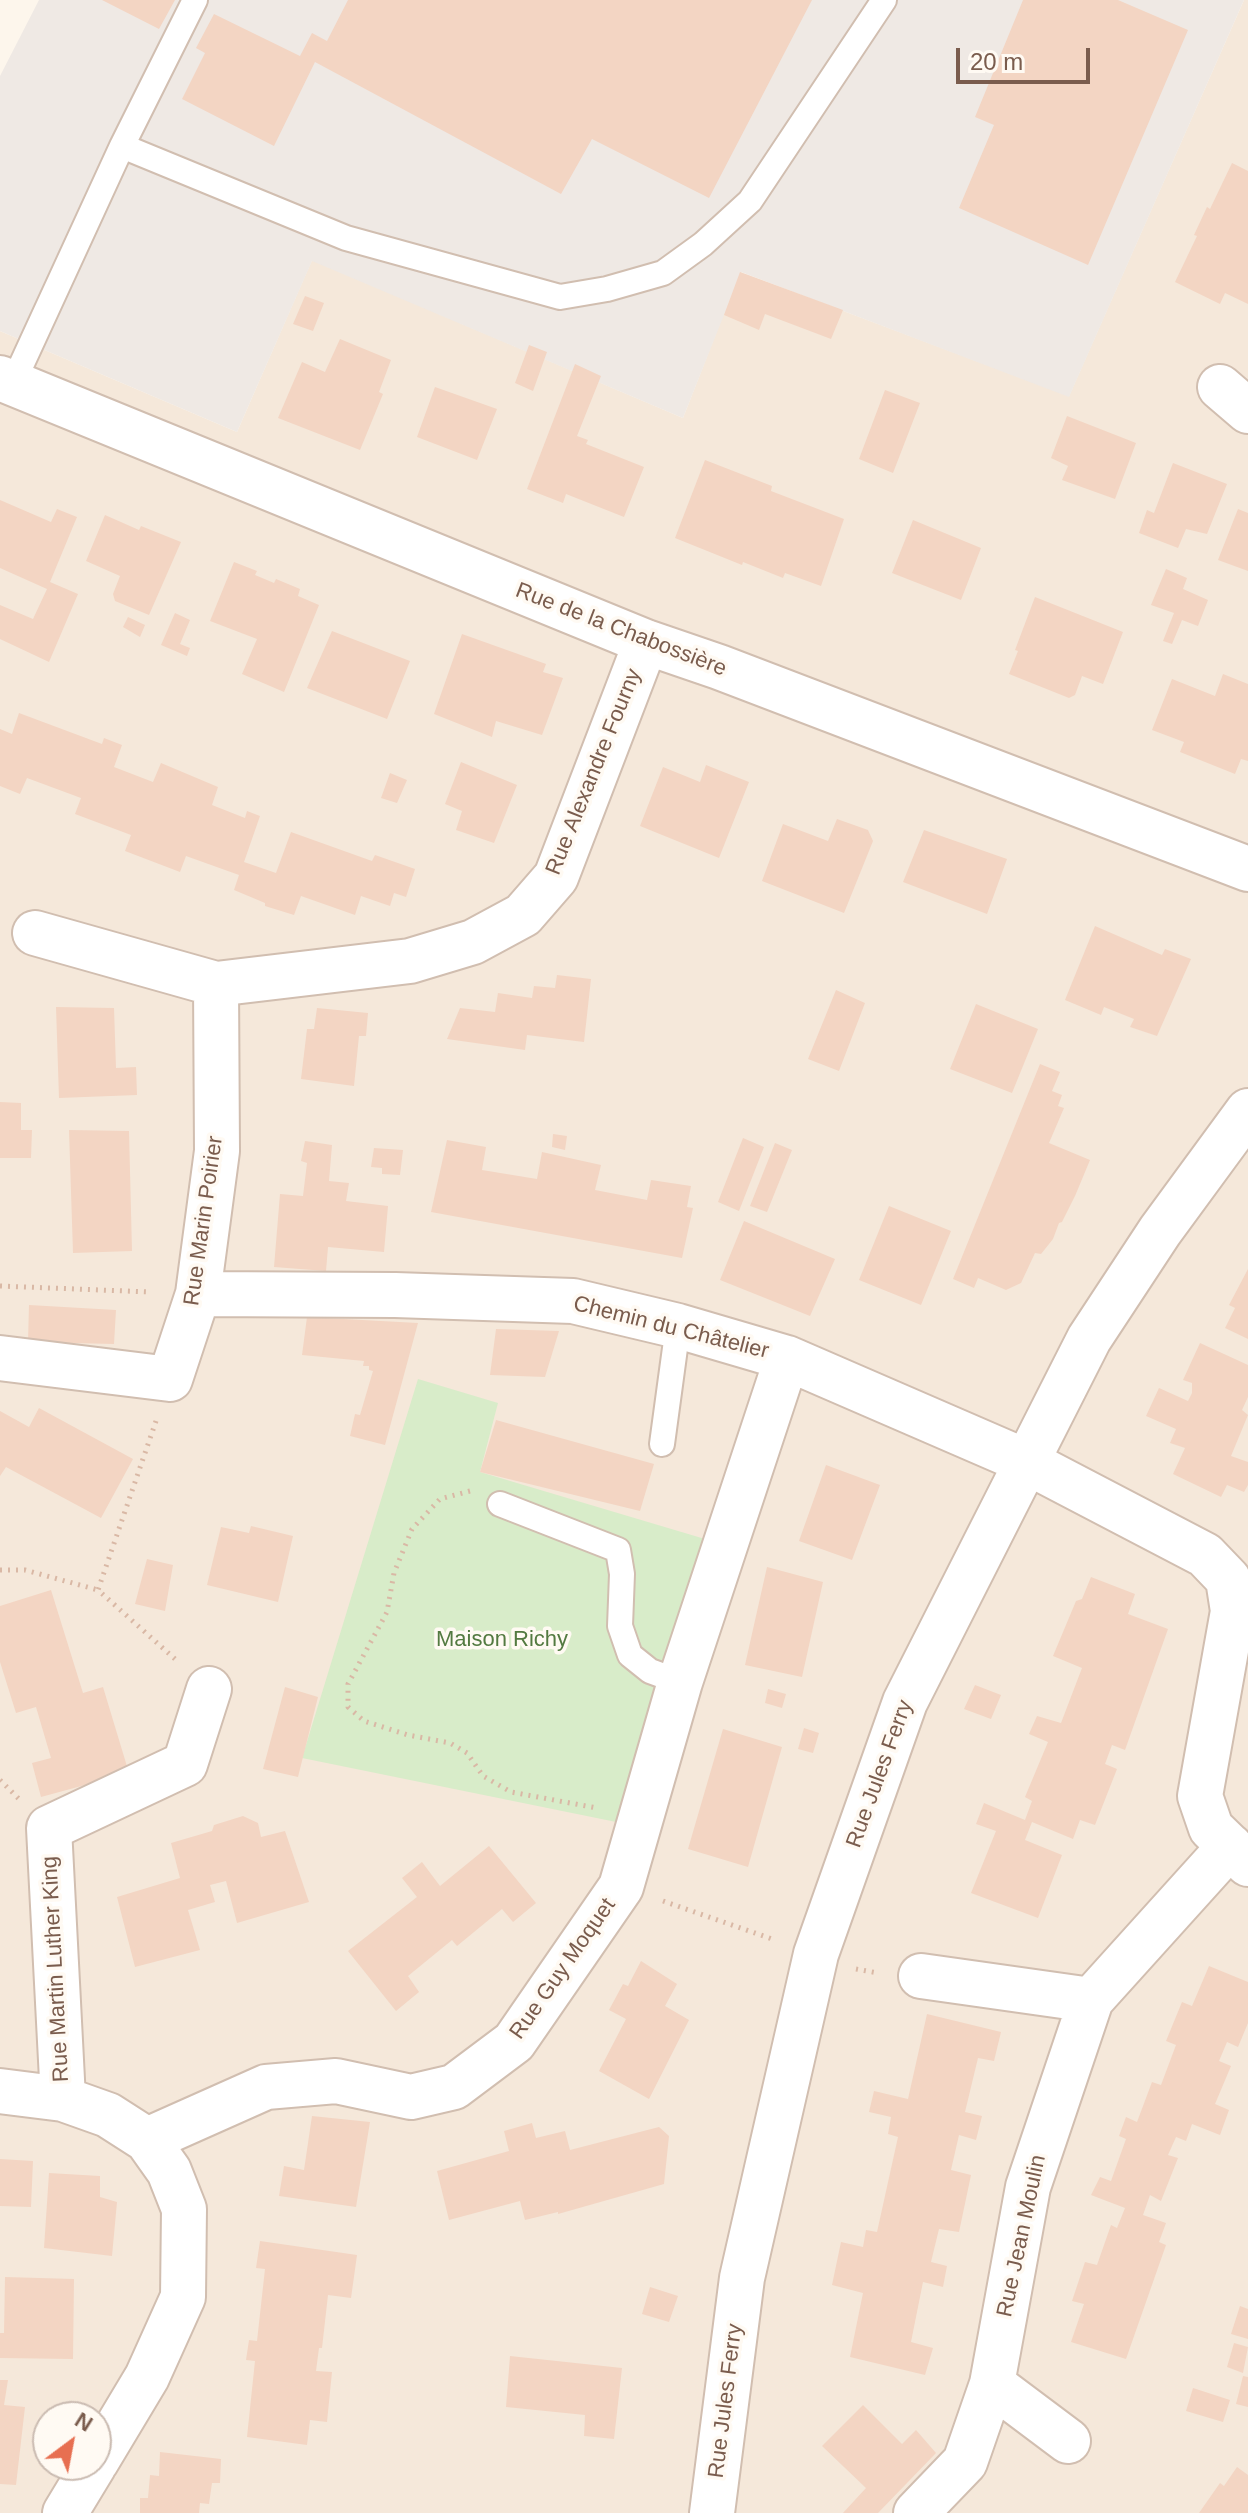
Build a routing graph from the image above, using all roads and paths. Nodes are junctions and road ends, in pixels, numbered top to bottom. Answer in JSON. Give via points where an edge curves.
{"nodes":[{"id":1,"x":195,"y":0,"type":"edge"},
{"id":2,"x":884,"y":0,"type":"edge"},
{"id":3,"x":122,"y":146,"type":"junction"},
{"id":4,"x":6,"y":380,"type":"edge"},
{"id":5,"x":646,"y":642,"type":"junction"},
{"id":6,"x":1248,"y":869,"type":"edge"},
{"id":7,"x":35,"y":933,"type":"dead end"},
{"id":8,"x":216,"y":984,"type":"junction"},
{"id":9,"x":1248,"y":1111,"type":"edge"},
{"id":10,"x":0,"y":1286,"type":"edge"},
{"id":11,"x":198,"y":1294,"type":"junction"},
{"id":12,"x":678,"y":1326,"type":"junction"},
{"id":13,"x":0,"y":1358,"type":"edge"},
{"id":14,"x":787,"y":1358,"type":"junction"},
{"id":15,"x":170,"y":1379,"type":"junction"},
{"id":16,"x":662,"y":1444,"type":"dead end"},
{"id":17,"x":1027,"y":1462,"type":"junction"},
{"id":18,"x":500,"y":1504,"type":"joint"},
{"id":19,"x":0,"y":1570,"type":"edge"},
{"id":20,"x":98,"y":1590,"type":"junction"},
{"id":21,"x":680,"y":1682,"type":"junction"},
{"id":22,"x":209,"y":1689,"type":"joint"},
{"id":23,"x":609,"y":1810,"type":"dead end"},
{"id":24,"x":1239,"y":1855,"type":"edge"},
{"id":25,"x":621,"y":1887,"type":"junction"},
{"id":26,"x":816,"y":1954,"type":"junction"},
{"id":27,"x":921,"y":1976,"type":"joint"},
{"id":28,"x":1091,"y":2000,"type":"junction"},
{"id":29,"x":0,"y":2091,"type":"edge"},
{"id":30,"x":63,"y":2099,"type":"junction"},
{"id":31,"x":147,"y":2140,"type":"junction"},
{"id":32,"x":992,"y":2384,"type":"junction"},
{"id":33,"x":112,"y":2436,"type":"edge"},
{"id":34,"x":1068,"y":2441,"type":"dead end"},
{"id":35,"x":85,"y":2481,"type":"edge"},
{"id":36,"x":65,"y":2513,"type":"edge"},
{"id":37,"x":712,"y":2513,"type":"edge"},
{"id":38,"x":916,"y":2513,"type":"edge"}],
"edges":[{"from":1,"to":3,"type":"lane"},
{"from":2,"to":3,"type":"lane","via":[[750,201],[663,273],[592,292],[560,297],[346,238]]},
{"from":3,"to":4,"type":"lane"},
{"from":4,"to":5,"type":"street","name":"Rue de la Chabossière"},
{"from":5,"to":6,"type":"street","name":"Rue de la Chabossière"},
{"from":5,"to":8,"type":"street","name":"Rue Alexandre Fourny","via":[[556,877],[523,915],[473,942],[410,961]]},
{"from":7,"to":8,"type":"street","name":"Rue Alexandre Fourny"},
{"from":8,"to":11,"type":"street","name":"Rue Marin Poirier","via":[[217,1151]]},
{"from":9,"to":17,"type":"street","name":"Rue Jules Ferry","via":[[1089,1339]]},
{"from":10,"to":11,"type":"path"},
{"from":11,"to":12,"type":"street","name":"Chemin du Châtelier","via":[[573,1301]]},
{"from":11,"to":15,"type":"street","name":"Rue Marin Poirier"},
{"from":12,"to":14,"type":"street","name":"Chemin du Châtelier"},
{"from":12,"to":16,"type":"lane"},
{"from":13,"to":15,"type":"street"},
{"from":14,"to":17,"type":"street","name":"Chemin du Châtelier"},
{"from":14,"to":21,"type":"street","name":"Rue Guy Moquet"},
{"from":15,"to":20,"type":"path"},
{"from":17,"to":24,"type":"street","name":"Chemin du Châtelier","via":[[1205,1555],[1228,1579],[1233,1611],[1200,1796],[1211,1828]]},
{"from":17,"to":26,"type":"street","name":"Rue Jules Ferry","via":[[905,1702]]},
{"from":18,"to":21,"type":"lane","via":[[618,1550],[620,1626],[630,1655],[650,1671]]},
{"from":18,"to":23,"type":"path","via":[[467,1490],[440,1499],[412,1529],[394,1573],[387,1612],[348,1684],[348,1707],[364,1721],[450,1743],[467,1753],[483,1776],[511,1792]]},
{"from":19,"to":20,"type":"path","via":[[25,1570]]},
{"from":20,"to":22,"type":"path"},
{"from":21,"to":25,"type":"street","name":"Rue Guy Moquet"},
{"from":22,"to":30,"type":"street","name":"Rue Martin Luther King","via":[[185,1764],[49,1828]]},
{"from":24,"to":28,"type":"street","name":"Rue Jean Moulin"},
{"from":25,"to":26,"type":"path","name":"Rue Guy Moquet"},
{"from":25,"to":31,"type":"street","name":"Rue Guy Moquet","via":[[514,2042],[454,2087],[411,2097],[336,2081],[266,2087]]},
{"from":26,"to":27,"type":"path","name":"Rue Guy Moquet","via":[[856,1969]]},
{"from":26,"to":37,"type":"street","name":"Rue Jules Ferry","via":[[742,2278]]},
{"from":27,"to":28,"type":"street"},
{"from":28,"to":32,"type":"street","name":"Rue Jean Moulin","via":[[1028,2187]]},
{"from":29,"to":30,"type":"street"},
{"from":30,"to":31,"type":"street","via":[[108,2115]]},
{"from":31,"to":33,"type":"street","via":[[169,2171],[184,2209],[183,2297],[147,2377]]},
{"from":32,"to":34,"type":"street"},
{"from":32,"to":38,"type":"street","name":"Rue Jean Moulin","via":[[965,2462]]},
{"from":35,"to":36,"type":"street"}]}
